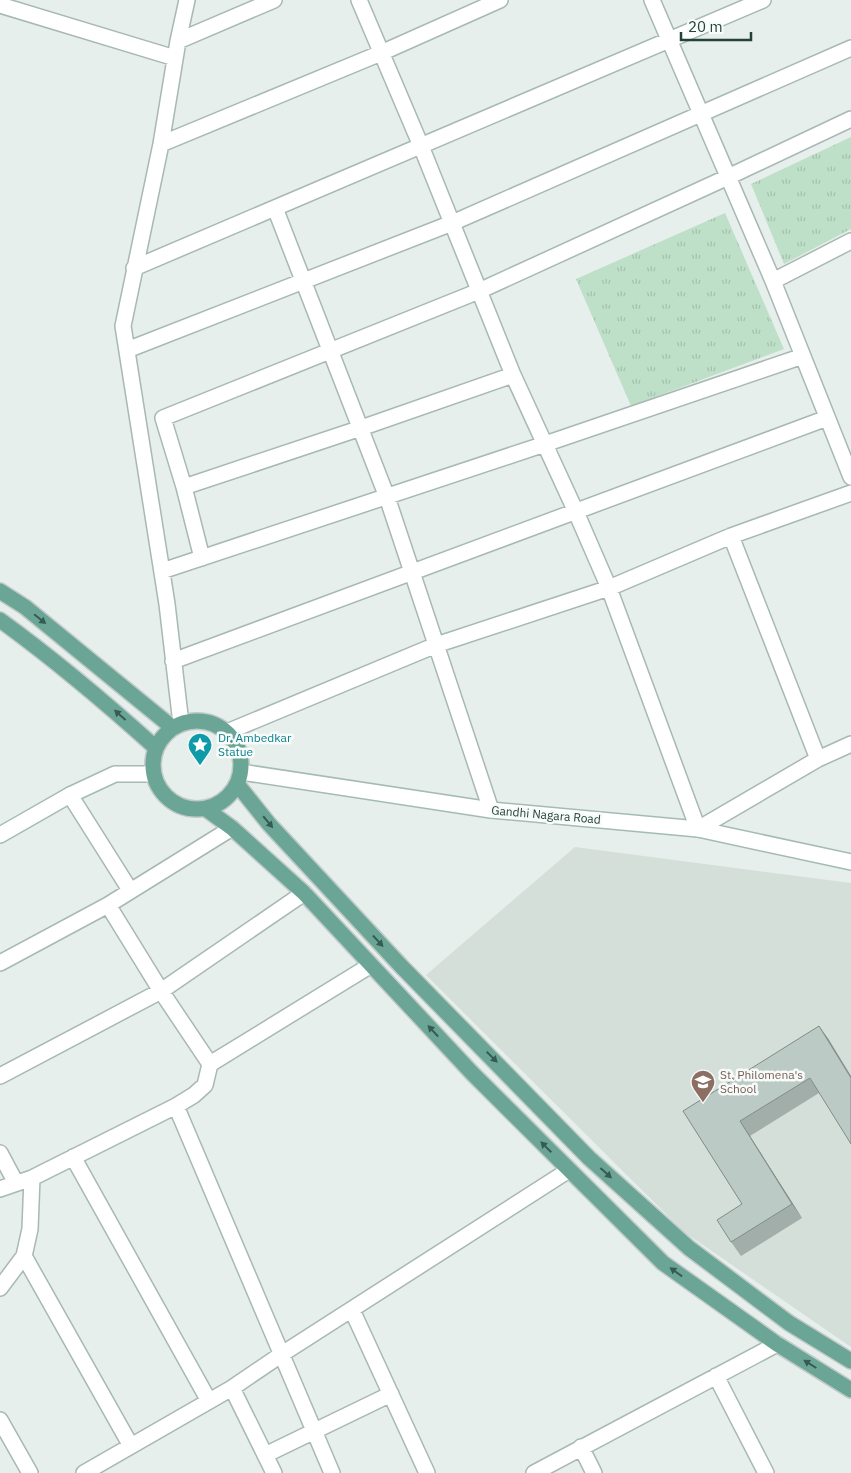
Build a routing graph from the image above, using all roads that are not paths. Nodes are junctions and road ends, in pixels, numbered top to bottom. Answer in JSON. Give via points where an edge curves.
{"nodes":[{"id":1,"x":187,"y":0,"type":"edge"},
{"id":2,"x":274,"y":0,"type":"edge"},
{"id":3,"x":359,"y":0,"type":"edge"},
{"id":4,"x":500,"y":0,"type":"edge"},
{"id":5,"x":652,"y":0,"type":"edge"},
{"id":6,"x":762,"y":0,"type":"edge"},
{"id":7,"x":0,"y":5,"type":"edge"},
{"id":8,"x":670,"y":40,"type":"junction"},
{"id":9,"x":178,"y":41,"type":"junction"},
{"id":10,"x":851,"y":48,"type":"edge"},
{"id":11,"x":381,"y":53,"type":"junction"},
{"id":12,"x":175,"y":58,"type":"junction"},
{"id":13,"x":701,"y":114,"type":"junction"},
{"id":14,"x":851,"y":119,"type":"edge"},
{"id":15,"x":161,"y":144,"type":"junction"},
{"id":16,"x":421,"y":146,"type":"junction"},
{"id":17,"x":728,"y":177,"type":"junction"},
{"id":18,"x":275,"y":208,"type":"junction"},
{"id":19,"x":452,"y":223,"type":"junction"},
{"id":20,"x":851,"y":241,"type":"edge"},
{"id":21,"x":134,"y":268,"type":"junction"},
{"id":22,"x":304,"y":281,"type":"junction"},
{"id":23,"x":773,"y":281,"type":"junction"},
{"id":24,"x":479,"y":290,"type":"junction"},
{"id":25,"x":127,"y":350,"type":"junction"},
{"id":26,"x":330,"y":351,"type":"junction"},
{"id":27,"x":803,"y":356,"type":"junction"},
{"id":28,"x":513,"y":375,"type":"junction"},
{"id":29,"x":827,"y":418,"type":"junction"},
{"id":30,"x":361,"y":428,"type":"junction"},
{"id":31,"x":545,"y":444,"type":"junction"},
{"id":32,"x":851,"y":478,"type":"edge"},
{"id":33,"x":184,"y":487,"type":"junction"},
{"id":34,"x":851,"y":493,"type":"edge"},
{"id":35,"x":387,"y":497,"type":"junction"},
{"id":36,"x":576,"y":512,"type":"junction"},
{"id":37,"x":731,"y":536,"type":"junction"},
{"id":38,"x":202,"y":558,"type":"junction"},
{"id":39,"x":412,"y":571,"type":"junction"},
{"id":40,"x":162,"y":572,"type":"junction"},
{"id":41,"x":609,"y":588,"type":"junction"},
{"id":42,"x":0,"y":591,"type":"edge"},
{"id":43,"x":0,"y":620,"type":"edge"},
{"id":44,"x":436,"y":645,"type":"junction"},
{"id":45,"x":173,"y":662,"type":"junction"},
{"id":46,"x":177,"y":726,"type":"junction"},
{"id":47,"x":227,"y":732,"type":"junction"},
{"id":48,"x":851,"y":744,"type":"edge"},
{"id":49,"x":156,"y":748,"type":"junction"},
{"id":50,"x":818,"y":759,"type":"junction"},
{"id":51,"x":153,"y":774,"type":"junction"},
{"id":52,"x":239,"y":778,"type":"junction"},
{"id":53,"x":70,"y":795,"type":"junction"},
{"id":54,"x":206,"y":809,"type":"junction"},
{"id":55,"x":491,"y":810,"type":"junction"},
{"id":56,"x":232,"y":828,"type":"junction"},
{"id":57,"x":698,"y":829,"type":"junction"},
{"id":58,"x":0,"y":834,"type":"edge"},
{"id":59,"x":851,"y":862,"type":"edge"},
{"id":60,"x":130,"y":890,"type":"junction"},
{"id":61,"x":304,"y":893,"type":"junction"},
{"id":62,"x":108,"y":905,"type":"junction"},
{"id":63,"x":0,"y":963,"type":"edge"},
{"id":64,"x":371,"y":965,"type":"junction"},
{"id":65,"x":161,"y":991,"type":"junction"},
{"id":66,"x":210,"y":1064,"type":"junction"},
{"id":67,"x":0,"y":1076,"type":"edge"},
{"id":68,"x":176,"y":1106,"type":"junction"},
{"id":69,"x":0,"y":1153,"type":"edge"},
{"id":70,"x":73,"y":1158,"type":"junction"},
{"id":71,"x":569,"y":1170,"type":"junction"},
{"id":72,"x":32,"y":1178,"type":"junction"},
{"id":73,"x":16,"y":1183,"type":"junction"},
{"id":74,"x":0,"y":1189,"type":"edge"},
{"id":75,"x":24,"y":1256,"type":"junction"},
{"id":76,"x":0,"y":1288,"type":"edge"},
{"id":77,"x":352,"y":1310,"type":"junction"},
{"id":78,"x":777,"y":1344,"type":"junction"},
{"id":79,"x":282,"y":1354,"type":"junction"},
{"id":80,"x":851,"y":1361,"type":"edge"},
{"id":81,"x":716,"y":1376,"type":"junction"},
{"id":82,"x":232,"y":1388,"type":"junction"},
{"id":83,"x":851,"y":1390,"type":"edge"},
{"id":84,"x":391,"y":1394,"type":"junction"},
{"id":85,"x":209,"y":1401,"type":"junction"},
{"id":86,"x":2,"y":1429,"type":"edge"},
{"id":87,"x":314,"y":1430,"type":"junction"},
{"id":88,"x":131,"y":1446,"type":"junction"},
{"id":89,"x":581,"y":1447,"type":"junction"},
{"id":90,"x":265,"y":1455,"type":"junction"},
{"id":91,"x":30,"y":1473,"type":"edge"},
{"id":92,"x":84,"y":1473,"type":"edge"},
{"id":93,"x":274,"y":1473,"type":"edge"},
{"id":94,"x":332,"y":1473,"type":"edge"},
{"id":95,"x":427,"y":1473,"type":"edge"},
{"id":96,"x":534,"y":1473,"type":"edge"},
{"id":97,"x":594,"y":1473,"type":"edge"},
{"id":98,"x":766,"y":1473,"type":"edge"}],
"edges":[{"from":1,"to":9,"type":"street"},
{"from":2,"to":9,"type":"street"},
{"from":3,"to":11,"type":"street"},
{"from":4,"to":11,"type":"street"},
{"from":5,"to":8,"type":"street"},
{"from":6,"to":8,"type":"street"},
{"from":7,"to":12,"type":"street"},
{"from":8,"to":13,"type":"street"},
{"from":8,"to":16,"type":"street"},
{"from":9,"to":12,"type":"street"},
{"from":10,"to":13,"type":"street"},
{"from":11,"to":15,"type":"street"},
{"from":11,"to":16,"type":"street"},
{"from":12,"to":15,"type":"street"},
{"from":13,"to":17,"type":"street"},
{"from":13,"to":19,"type":"street"},
{"from":14,"to":17,"type":"street"},
{"from":15,"to":21,"type":"street"},
{"from":16,"to":18,"type":"street"},
{"from":16,"to":19,"type":"street"},
{"from":17,"to":23,"type":"street"},
{"from":17,"to":24,"type":"street"},
{"from":18,"to":21,"type":"street"},
{"from":18,"to":22,"type":"street"},
{"from":19,"to":22,"type":"street"},
{"from":19,"to":24,"type":"street"},
{"from":20,"to":23,"type":"street"},
{"from":21,"to":25,"type":"street","via":[[123,326]]},
{"from":22,"to":25,"type":"street"},
{"from":22,"to":26,"type":"street"},
{"from":23,"to":27,"type":"street"},
{"from":24,"to":26,"type":"street"},
{"from":24,"to":28,"type":"street"},
{"from":25,"to":40,"type":"street"},
{"from":26,"to":30,"type":"street"},
{"from":26,"to":33,"type":"street","via":[[163,418]]},
{"from":27,"to":29,"type":"street"},
{"from":27,"to":31,"type":"street"},
{"from":28,"to":30,"type":"street"},
{"from":28,"to":31,"type":"street"},
{"from":29,"to":32,"type":"street"},
{"from":29,"to":36,"type":"street"},
{"from":30,"to":33,"type":"street"},
{"from":30,"to":35,"type":"street"},
{"from":31,"to":35,"type":"street"},
{"from":31,"to":36,"type":"street"},
{"from":33,"to":38,"type":"street"},
{"from":34,"to":37,"type":"street"},
{"from":35,"to":38,"type":"street"},
{"from":35,"to":39,"type":"street"},
{"from":36,"to":39,"type":"street"},
{"from":36,"to":41,"type":"street"},
{"from":37,"to":41,"type":"street"},
{"from":37,"to":50,"type":"street"},
{"from":38,"to":40,"type":"street"},
{"from":39,"to":44,"type":"street"},
{"from":39,"to":45,"type":"street"},
{"from":40,"to":45,"type":"street"},
{"from":41,"to":44,"type":"street"},
{"from":41,"to":57,"type":"street"},
{"from":42,"to":46,"type":"main road","one_way":true},
{"from":49,"to":43,"type":"main road","one_way":true,"via":[[112,708]]},
{"from":44,"to":47,"type":"street"},
{"from":44,"to":55,"type":"street"},
{"from":45,"to":46,"type":"street"},
{"from":46,"to":47,"type":"main road","via":[[205,722]]},
{"from":46,"to":49,"type":"main road","via":[[163,737]]},
{"from":47,"to":52,"type":"main road","via":[[239,750]]},
{"from":48,"to":50,"type":"street"},
{"from":49,"to":51,"type":"main road"},
{"from":50,"to":57,"type":"street"},
{"from":51,"to":53,"type":"street","via":[[115,774]]},
{"from":51,"to":54,"type":"main road","via":[[163,795],[182,808]]},
{"from":52,"to":54,"type":"main road","via":[[224,800]]},
{"from":52,"to":55,"type":"street","name":"Gandhi Nagara Road"},
{"from":52,"to":80,"type":"main road","one_way":true,"via":[[269,824],[401,966],[589,1158],[689,1248],[789,1323]]},
{"from":53,"to":58,"type":"street"},
{"from":53,"to":60,"type":"street"},
{"from":54,"to":56,"type":"main road"},
{"from":55,"to":57,"type":"street","name":"Gandhi Nagara Road"},
{"from":56,"to":60,"type":"street"},
{"from":56,"to":61,"type":"main road"},
{"from":57,"to":59,"type":"street","name":"Gandhi Nagara Road"},
{"from":60,"to":62,"type":"street"},
{"from":61,"to":64,"type":"main road"},
{"from":61,"to":65,"type":"street"},
{"from":62,"to":63,"type":"street"},
{"from":62,"to":65,"type":"street"},
{"from":64,"to":66,"type":"street"},
{"from":71,"to":64,"type":"main road","one_way":true},
{"from":65,"to":66,"type":"street"},
{"from":65,"to":67,"type":"street"},
{"from":66,"to":68,"type":"street","via":[[205,1085]]},
{"from":68,"to":70,"type":"street"},
{"from":68,"to":79,"type":"street"},
{"from":69,"to":73,"type":"street"},
{"from":70,"to":72,"type":"street"},
{"from":70,"to":85,"type":"street"},
{"from":71,"to":77,"type":"street"},
{"from":78,"to":71,"type":"main road","one_way":true,"via":[[663,1263]]},
{"from":72,"to":73,"type":"street"},
{"from":72,"to":75,"type":"street","via":[[30,1229]]},
{"from":73,"to":74,"type":"street"},
{"from":75,"to":76,"type":"street"},
{"from":75,"to":88,"type":"street"},
{"from":77,"to":79,"type":"street"},
{"from":77,"to":84,"type":"street"},
{"from":78,"to":81,"type":"street"},
{"from":83,"to":78,"type":"main road","one_way":true},
{"from":79,"to":82,"type":"street"},
{"from":79,"to":87,"type":"street"},
{"from":81,"to":89,"type":"street"},
{"from":81,"to":98,"type":"street"},
{"from":82,"to":85,"type":"street"},
{"from":82,"to":90,"type":"street"},
{"from":84,"to":87,"type":"street"},
{"from":84,"to":95,"type":"street"},
{"from":85,"to":88,"type":"street"},
{"from":86,"to":91,"type":"street"},
{"from":87,"to":90,"type":"street"},
{"from":87,"to":94,"type":"street"},
{"from":88,"to":92,"type":"street"},
{"from":89,"to":96,"type":"street"},
{"from":89,"to":97,"type":"street"},
{"from":90,"to":93,"type":"street"}]}
